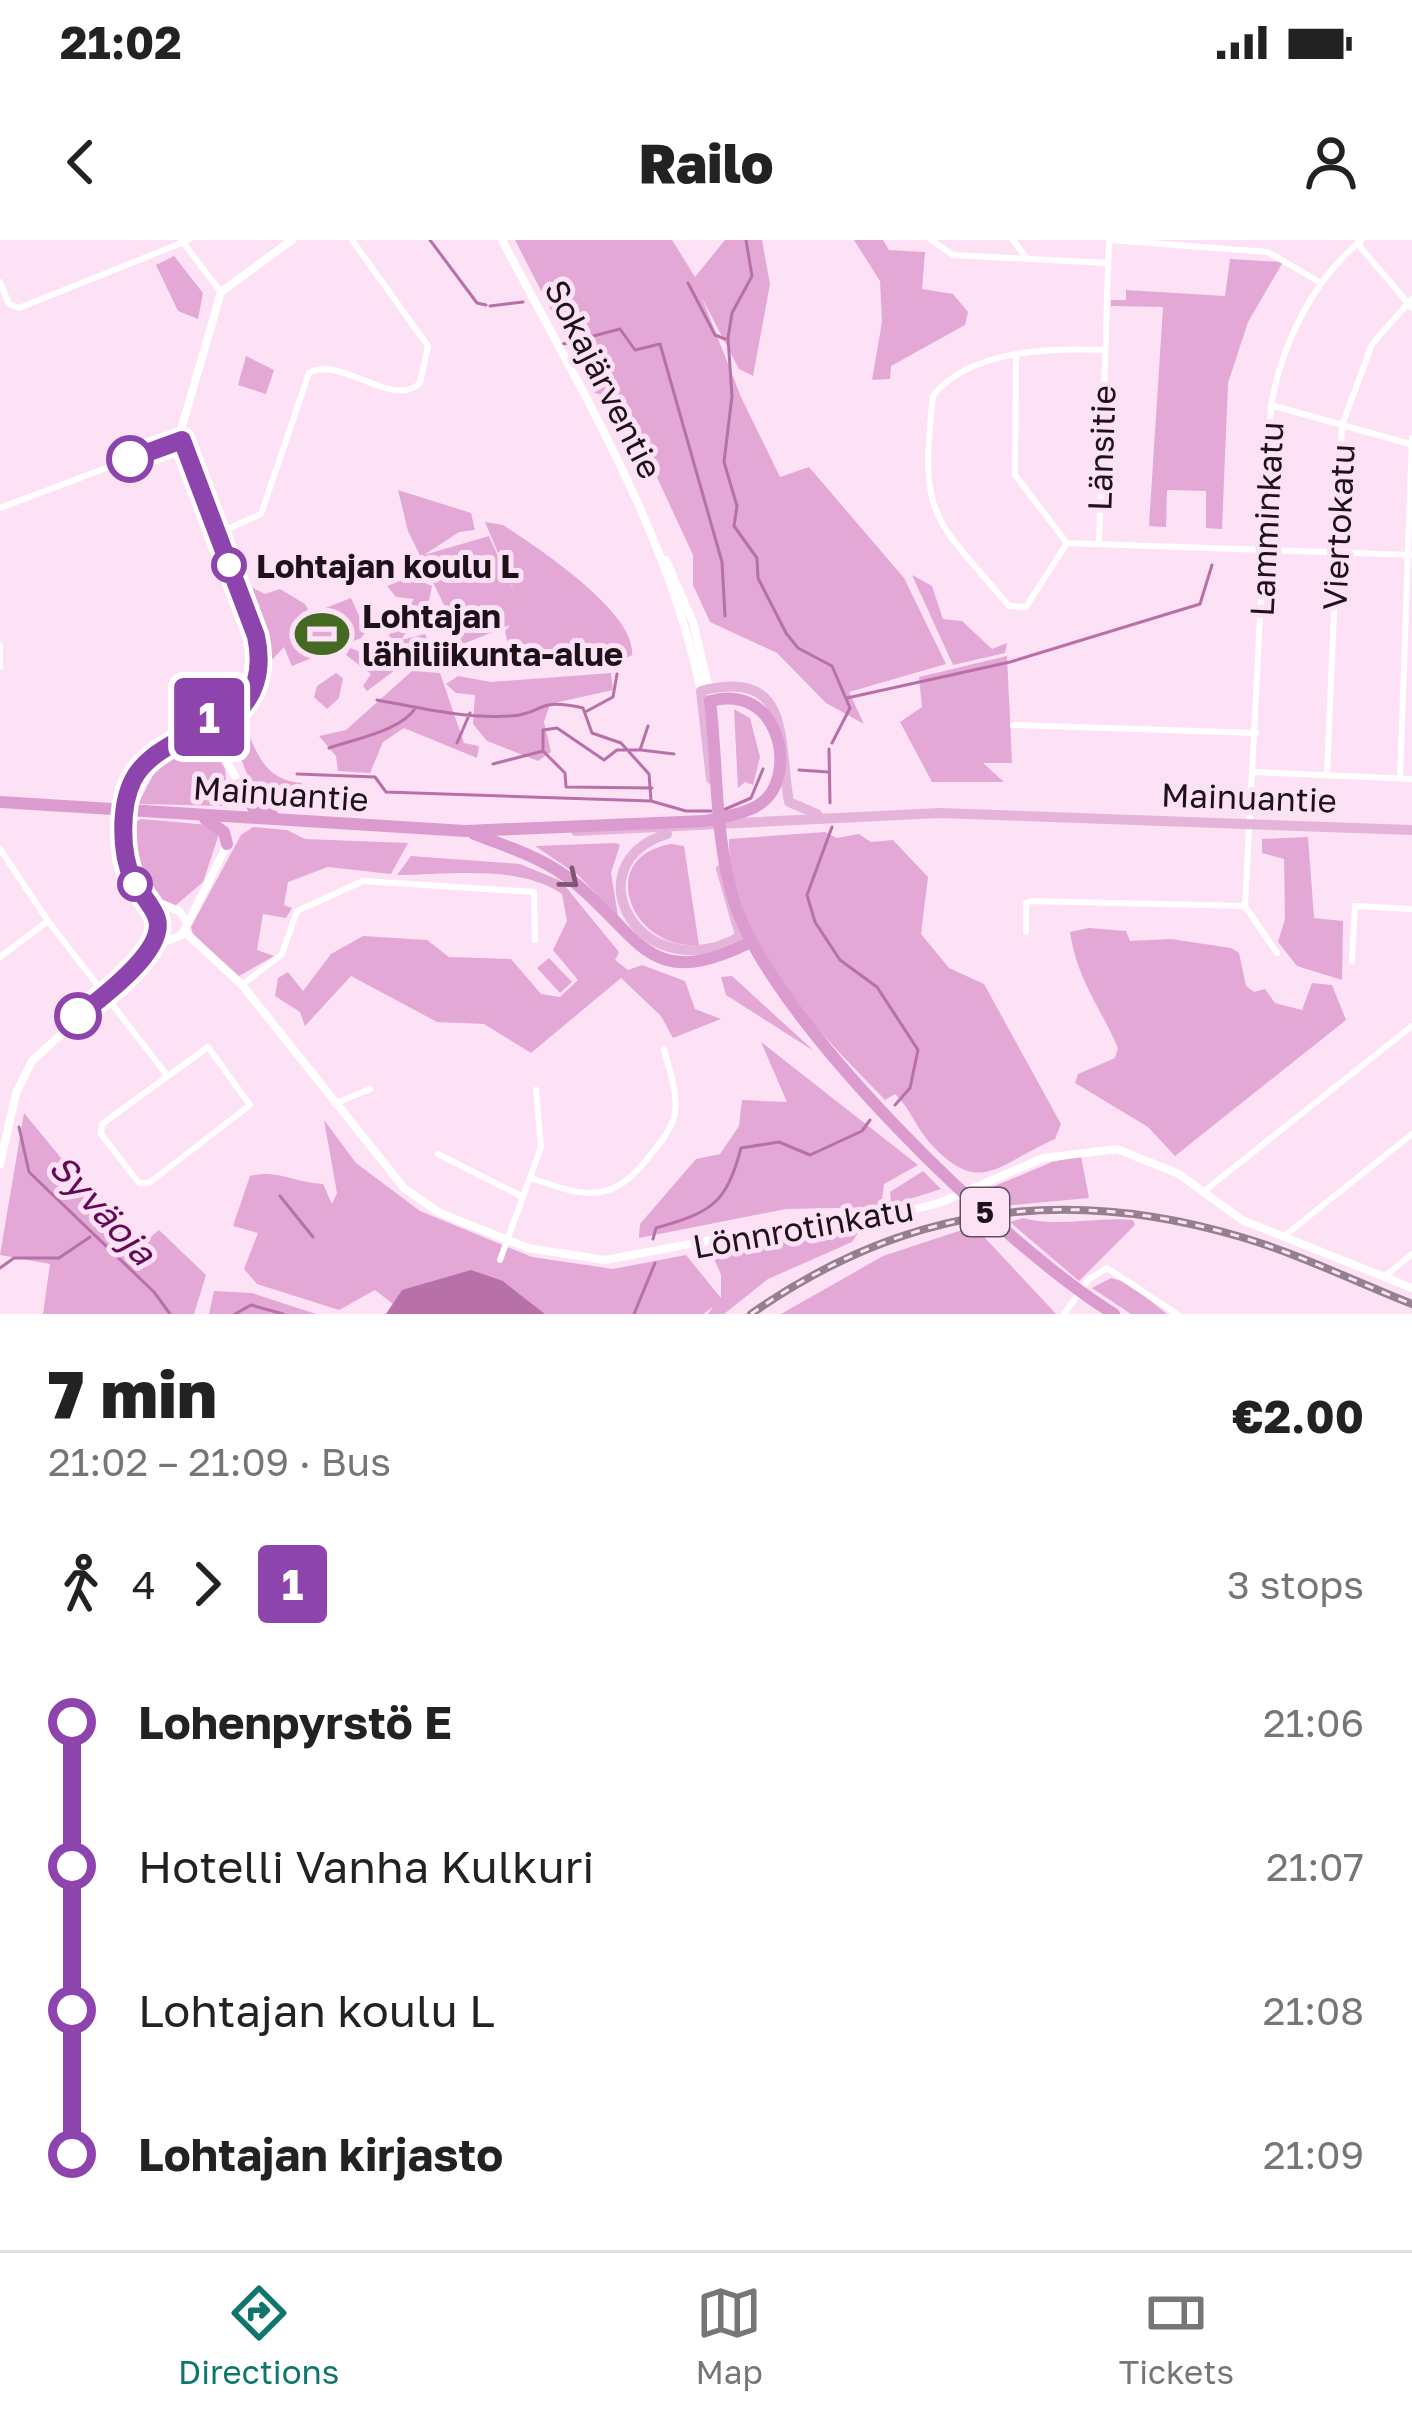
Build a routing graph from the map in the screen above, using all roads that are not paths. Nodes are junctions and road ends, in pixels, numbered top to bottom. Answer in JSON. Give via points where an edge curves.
{"nodes":[{"id":1,"x":292,"y":240,"type":"edge"},
{"id":2,"x":352,"y":240,"type":"edge"},
{"id":3,"x":502,"y":240,"type":"edge"},
{"id":4,"x":931,"y":240,"type":"edge"},
{"id":5,"x":1013,"y":240,"type":"edge"},
{"id":6,"x":1109,"y":240,"type":"edge"},
{"id":7,"x":185,"y":241,"type":"edge"},
{"id":8,"x":1358,"y":241,"type":"edge"},
{"id":9,"x":1237,"y":245,"type":"edge"},
{"id":10,"x":1026,"y":257,"type":"junction"},
{"id":11,"x":1108,"y":263,"type":"junction"},
{"id":12,"x":0,"y":282,"type":"edge"},
{"id":13,"x":1321,"y":283,"type":"junction"},
{"id":14,"x":221,"y":292,"type":"junction"},
{"id":15,"x":1411,"y":303,"type":"edge"},
{"id":16,"x":1105,"y":350,"type":"junction"},
{"id":17,"x":1016,"y":355,"type":"junction"},
{"id":18,"x":1271,"y":405,"type":"junction"},
{"id":19,"x":1342,"y":424,"type":"junction"},
{"id":20,"x":182,"y":440,"type":"junction"},
{"id":21,"x":1411,"y":441,"type":"edge"},
{"id":22,"x":1411,"y":454,"type":"edge"},
{"id":23,"x":0,"y":508,"type":"edge"},
{"id":24,"x":212,"y":536,"type":"junction"},
{"id":25,"x":1410,"y":536,"type":"edge"},
{"id":26,"x":1067,"y":543,"type":"junction"},
{"id":27,"x":1099,"y":543,"type":"junction"},
{"id":28,"x":1264,"y":550,"type":"junction"},
{"id":29,"x":1336,"y":553,"type":"junction"},
{"id":30,"x":1410,"y":555,"type":"edge"},
{"id":31,"x":1410,"y":579,"type":"edge"},
{"id":32,"x":0,"y":646,"type":"edge"},
{"id":33,"x":1408,"y":658,"type":"edge"},
{"id":34,"x":0,"y":668,"type":"edge"},
{"id":35,"x":706,"y":695,"type":"junction"},
{"id":36,"x":228,"y":718,"type":"junction"},
{"id":37,"x":1013,"y":725,"type":"dead end"},
{"id":38,"x":209,"y":730,"type":"junction"},
{"id":39,"x":226,"y":732,"type":"junction"},
{"id":40,"x":1256,"y":734,"type":"junction"},
{"id":41,"x":1401,"y":734,"type":"junction"},
{"id":42,"x":1412,"y":734,"type":"edge"},
{"id":43,"x":228,"y":759,"type":"junction"},
{"id":44,"x":1254,"y":772,"type":"junction"},
{"id":45,"x":1328,"y":775,"type":"junction"},
{"id":46,"x":1400,"y":779,"type":"junction"},
{"id":47,"x":1412,"y":779,"type":"edge"},
{"id":48,"x":240,"y":785,"type":"junction"},
{"id":49,"x":0,"y":802,"type":"edge"},
{"id":50,"x":939,"y":813,"type":"junction"},
{"id":51,"x":193,"y":814,"type":"junction"},
{"id":52,"x":817,"y":814,"type":"junction"},
{"id":53,"x":229,"y":818,"type":"junction"},
{"id":54,"x":253,"y":818,"type":"junction"},
{"id":55,"x":298,"y":821,"type":"junction"},
{"id":56,"x":706,"y":821,"type":"junction"},
{"id":57,"x":1250,"y":824,"type":"junction"},
{"id":58,"x":682,"y":829,"type":"junction"},
{"id":59,"x":558,"y":830,"type":"junction"},
{"id":60,"x":1412,"y":830,"type":"edge"},
{"id":61,"x":465,"y":831,"type":"junction"},
{"id":62,"x":227,"y":844,"type":"junction"},
{"id":63,"x":0,"y":849,"type":"edge"},
{"id":64,"x":142,"y":895,"type":"junction"},
{"id":65,"x":197,"y":898,"type":"junction"},
{"id":66,"x":1245,"y":906,"type":"junction"},
{"id":67,"x":166,"y":909,"type":"junction"},
{"id":68,"x":1412,"y":909,"type":"edge"},
{"id":69,"x":179,"y":911,"type":"junction"},
{"id":70,"x":158,"y":917,"type":"junction"},
{"id":71,"x":48,"y":921,"type":"junction"},
{"id":72,"x":158,"y":930,"type":"junction"},
{"id":73,"x":1026,"y":932,"type":"dead end"},
{"id":74,"x":180,"y":933,"type":"junction"},
{"id":75,"x":535,"y":940,"type":"dead end"},
{"id":76,"x":744,"y":940,"type":"junction"},
{"id":77,"x":1277,"y":953,"type":"dead end"},
{"id":78,"x":0,"y":957,"type":"edge"},
{"id":79,"x":140,"y":962,"type":"junction"},
{"id":80,"x":1352,"y":962,"type":"dead end"},
{"id":81,"x":242,"y":986,"type":"junction"},
{"id":82,"x":106,"y":995,"type":"junction"},
{"id":83,"x":1412,"y":1026,"type":"edge"},
{"id":84,"x":664,"y":1049,"type":"dead end"},
{"id":85,"x":166,"y":1074,"type":"junction"},
{"id":86,"x":370,"y":1090,"type":"dead end"},
{"id":87,"x":536,"y":1090,"type":"dead end"},
{"id":88,"x":334,"y":1104,"type":"junction"},
{"id":89,"x":1412,"y":1134,"type":"edge"},
{"id":90,"x":438,"y":1154,"type":"dead end"},
{"id":91,"x":0,"y":1164,"type":"edge"},
{"id":92,"x":531,"y":1178,"type":"junction"},
{"id":93,"x":1203,"y":1192,"type":"junction"},
{"id":94,"x":523,"y":1197,"type":"junction"},
{"id":95,"x":1283,"y":1237,"type":"junction"},
{"id":96,"x":506,"y":1240,"type":"junction"},
{"id":97,"x":1412,"y":1254,"type":"edge"},
{"id":98,"x":500,"y":1260,"type":"dead end"},
{"id":99,"x":1384,"y":1277,"type":"junction"},
{"id":100,"x":1412,"y":1288,"type":"edge"},
{"id":101,"x":1065,"y":1311,"type":"edge"},
{"id":102,"x":1114,"y":1314,"type":"edge"},
{"id":103,"x":1177,"y":1314,"type":"edge"}],
"edges":[{"from":1,"to":14,"type":"street"},
{"from":2,"to":24,"type":"street","via":[[428,346],[420,383],[400,391],[327,368],[309,374],[261,514]]},
{"from":3,"to":35,"type":"street","name":"Sokajärventie","via":[[679,582]]},
{"from":4,"to":10,"type":"street","via":[[953,255]]},
{"from":5,"to":10,"type":"street"},
{"from":6,"to":9,"type":"street"},
{"from":6,"to":11,"type":"street","name":"Länsitie"},
{"from":7,"to":12,"type":"street","via":[[19,308],[10,306]]},
{"from":7,"to":14,"type":"street"},
{"from":8,"to":13,"type":"street","name":"Lamminkatu"},
{"from":8,"to":15,"type":"street"},
{"from":9,"to":13,"type":"street","via":[[1278,254]]},
{"from":10,"to":11,"type":"street"},
{"from":11,"to":16,"type":"street","name":"Länsitie"},
{"from":13,"to":18,"type":"street","name":"Lamminkatu","via":[[1290,338]]},
{"from":14,"to":20,"type":"street"},
{"from":15,"to":19,"type":"street","name":"Viertokatu","via":[[1372,344]]},
{"from":16,"to":17,"type":"street"},
{"from":16,"to":27,"type":"street","name":"Länsitie"},
{"from":17,"to":26,"type":"street","via":[[1015,475]]},
{"from":17,"to":26,"type":"street","name":"Länsitie","via":[[957,376],[933,396],[928,499],[937,521],[1021,611]]},
{"from":18,"to":19,"type":"street"},
{"from":18,"to":28,"type":"street","name":"Lamminkatu"},
{"from":19,"to":21,"type":"street"},
{"from":19,"to":29,"type":"street","name":"Viertokatu"},
{"from":20,"to":23,"type":"street"},
{"from":20,"to":24,"type":"street"},
{"from":21,"to":22,"type":"street"},
{"from":22,"to":25,"type":"street"},
{"from":24,"to":36,"type":"street","via":[[260,656],[254,688]]},
{"from":25,"to":30,"type":"street"},
{"from":26,"to":27,"type":"street","name":"Länsitie"},
{"from":27,"to":28,"type":"street"},
{"from":28,"to":29,"type":"street"},
{"from":28,"to":40,"type":"street","name":"Lamminkatu"},
{"from":29,"to":30,"type":"street"},
{"from":29,"to":45,"type":"street","name":"Viertokatu"},
{"from":30,"to":31,"type":"street"},
{"from":31,"to":33,"type":"street"},
{"from":32,"to":34,"type":"street"},
{"from":33,"to":41,"type":"street"},
{"from":35,"to":52,"type":"main road","via":[[741,687],[770,702],[780,717],[789,802]]},
{"from":35,"to":56,"type":"highway","via":[[738,696],[764,710],[777,771],[766,800]]},
{"from":35,"to":76,"type":"highway","name":"Sokajärventie","number":"5","via":[[720,847]]},
{"from":36,"to":38,"type":"street","via":[[217,713]]},
{"from":36,"to":39,"type":"street"},
{"from":37,"to":40,"type":"street"},
{"from":38,"to":39,"type":"street"},
{"from":38,"to":43,"type":"street"},
{"from":38,"to":64,"type":"street","via":[[143,764],[126,801],[126,857]]},
{"from":39,"to":43,"type":"street"},
{"from":40,"to":44,"type":"street","name":"Lamminkatu"},
{"from":41,"to":42,"type":"street"},
{"from":41,"to":46,"type":"street"},
{"from":43,"to":48,"type":"street"},
{"from":44,"to":45,"type":"street"},
{"from":44,"to":57,"type":"street","name":"Lamminkatu"},
{"from":45,"to":46,"type":"street"},
{"from":46,"to":47,"type":"street"},
{"from":48,"to":53,"type":"highway"},
{"from":48,"to":55,"type":"highway","via":[[254,808]]},
{"from":49,"to":51,"type":"highway","name":"Mainuantie"},
{"from":50,"to":52,"type":"main road","name":"Mainuantie"},
{"from":50,"to":57,"type":"main road","name":"Mainuantie"},
{"from":50,"to":58,"type":"main road","name":"Mainuantie"},
{"from":51,"to":53,"type":"highway","name":"Mainuantie"},
{"from":51,"to":62,"type":"highway","via":[[217,823]]},
{"from":52,"to":56,"type":"main road","name":"Mainuantie"},
{"from":53,"to":54,"type":"highway","name":"Mainuantie"},
{"from":54,"to":55,"type":"highway","name":"Mainuantie"},
{"from":54,"to":62,"type":"highway"},
{"from":55,"to":61,"type":"highway","name":"Mainuantie"},
{"from":56,"to":59,"type":"highway","name":"Mainuantie"},
{"from":57,"to":60,"type":"main road","name":"Mainuantie"},
{"from":57,"to":66,"type":"street","name":"Lamminkatu"},
{"from":58,"to":59,"type":"main road","name":"Mainuantie"},
{"from":58,"to":76,"type":"main road","via":[[642,845],[626,864],[621,887],[631,921],[656,945],[684,953]]},
{"from":59,"to":61,"type":"highway","name":"Mainuantie"},
{"from":61,"to":76,"type":"highway","one_way":true,"via":[[546,862],[633,943],[664,960],[700,960]]},
{"from":62,"to":65,"type":"street"},
{"from":63,"to":71,"type":"street"},
{"from":64,"to":67,"type":"street"},
{"from":64,"to":70,"type":"street"},
{"from":65,"to":69,"type":"street"},
{"from":65,"to":74,"type":"street"},
{"from":66,"to":73,"type":"street","via":[[1026,903]]},
{"from":66,"to":77,"type":"street"},
{"from":67,"to":69,"type":"street"},
{"from":67,"to":70,"type":"street"},
{"from":68,"to":80,"type":"street","via":[[1355,906]]},
{"from":69,"to":74,"type":"street"},
{"from":70,"to":72,"type":"street"},
{"from":71,"to":78,"type":"street"},
{"from":71,"to":82,"type":"street"},
{"from":72,"to":74,"type":"street","name":"Lönnrotinkatu"},
{"from":72,"to":79,"type":"street"},
{"from":74,"to":79,"type":"street"},
{"from":74,"to":81,"type":"street","name":"Lönnrotinkatu"},
{"from":75,"to":81,"type":"street","via":[[534,892],[363,881],[297,911],[278,959]]},
{"from":76,"to":102,"type":"highway","number":"5","via":[[840,1062],[1013,1238]]},
{"from":79,"to":82,"type":"street"},
{"from":81,"to":88,"type":"street","name":"Lönnrotinkatu"},
{"from":82,"to":85,"type":"street"},
{"from":82,"to":91,"type":"street","via":[[26,1070]]},
{"from":83,"to":93,"type":"street"},
{"from":84,"to":92,"type":"street","via":[[676,1111],[637,1173],[592,1195]]},
{"from":85,"to":85,"type":"street","via":[[100,1129],[144,1190],[250,1105],[208,1047]]},
{"from":86,"to":88,"type":"street"},
{"from":87,"to":92,"type":"street","via":[[542,1138]]},
{"from":88,"to":96,"type":"street","name":"Lönnrotinkatu","via":[[404,1188]]},
{"from":89,"to":95,"type":"street"},
{"from":90,"to":94,"type":"street"},
{"from":92,"to":94,"type":"street"},
{"from":93,"to":95,"type":"street","name":"Lönnrotinkatu"},
{"from":93,"to":96,"type":"street","name":"Lönnrotinkatu","via":[[1152,1159],[1118,1149],[1053,1155],[885,1220],[757,1231],[619,1259],[574,1258]]},
{"from":94,"to":96,"type":"street"},
{"from":95,"to":99,"type":"street","name":"Lönnrotinkatu"},
{"from":96,"to":98,"type":"street"},
{"from":97,"to":99,"type":"street"},
{"from":99,"to":100,"type":"street","name":"Lönnrotinkatu"},
{"from":101,"to":103,"type":"street","via":[[1100,1269],[1115,1270]]}]}
